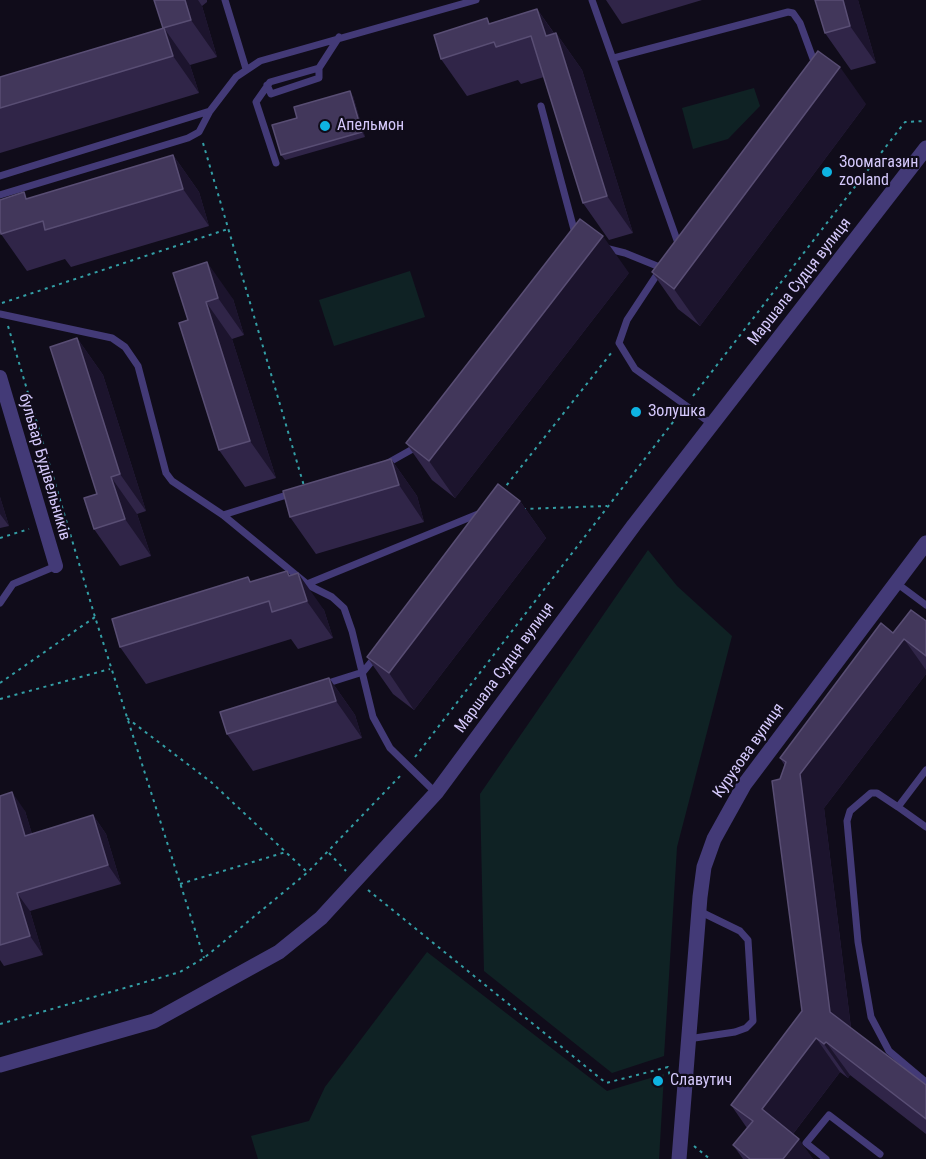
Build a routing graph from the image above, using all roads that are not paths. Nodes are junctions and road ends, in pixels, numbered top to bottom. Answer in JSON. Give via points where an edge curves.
{"nodes":[{"id":1,"x":225,"y":0,"type":"edge"},
{"id":2,"x":476,"y":0,"type":"edge"},
{"id":3,"x":592,"y":0,"type":"edge"},
{"id":4,"x":339,"y":37,"type":"junction"},
{"id":5,"x":614,"y":58,"type":"junction"},
{"id":6,"x":246,"y":69,"type":"junction"},
{"id":7,"x":816,"y":72,"type":"edge"},
{"id":8,"x":541,"y":106,"type":"dead end"},
{"id":9,"x":210,"y":111,"type":"junction"},
{"id":10,"x":926,"y":148,"type":"edge"},
{"id":11,"x":276,"y":163,"type":"dead end"},
{"id":12,"x":0,"y":176,"type":"edge"},
{"id":13,"x":0,"y":195,"type":"edge"},
{"id":14,"x":686,"y":234,"type":"edge"},
{"id":15,"x":586,"y":243,"type":"edge"},
{"id":16,"x":678,"y":243,"type":"junction"},
{"id":17,"x":596,"y":246,"type":"edge"},
{"id":18,"x":673,"y":252,"type":"edge"},
{"id":19,"x":667,"y":260,"type":"edge"},
{"id":20,"x":662,"y":268,"type":"junction"},
{"id":21,"x":2,"y":316,"type":"edge"},
{"id":22,"x":0,"y":377,"type":"edge"},
{"id":23,"x":712,"y":425,"type":"junction"},
{"id":24,"x":425,"y":439,"type":"edge"},
{"id":25,"x":374,"y":468,"type":"edge"},
{"id":26,"x":305,"y":489,"type":"edge"},
{"id":27,"x":223,"y":515,"type":"junction"},
{"id":28,"x":473,"y":528,"type":"edge"},
{"id":29,"x":926,"y":543,"type":"edge"},
{"id":30,"x":56,"y":566,"type":"joint"},
{"id":31,"x":895,"y":582,"type":"junction"},
{"id":32,"x":304,"y":584,"type":"junction"},
{"id":33,"x":0,"y":603,"type":"edge"},
{"id":34,"x":926,"y":605,"type":"edge"},
{"id":35,"x":384,"y":645,"type":"edge"},
{"id":36,"x":363,"y":672,"type":"junction"},
{"id":37,"x":318,"y":687,"type":"edge"},
{"id":38,"x":926,"y":770,"type":"edge"},
{"id":39,"x":436,"y":793,"type":"junction"},
{"id":40,"x":898,"y":807,"type":"junction"},
{"id":41,"x":926,"y":827,"type":"edge"},
{"id":42,"x":699,"y":911,"type":"junction"},
{"id":43,"x":688,"y":1039,"type":"junction"},
{"id":44,"x":0,"y":1065,"type":"edge"},
{"id":45,"x":926,"y":1082,"type":"edge"},
{"id":46,"x":880,"y":1154,"type":"dead end"},
{"id":47,"x":680,"y":1159,"type":"edge"},
{"id":48,"x":826,"y":1159,"type":"edge"}],
"edges":[{"from":1,"to":6,"type":"lane"},
{"from":2,"to":4,"type":"lane"},
{"from":3,"to":5,"type":"lane"},
{"from":4,"to":6,"type":"lane","via":[[260,61]]},
{"from":4,"to":11,"type":"lane","via":[[320,68],[267,86],[256,102]]},
{"from":5,"to":7,"type":"lane","via":[[788,12],[800,23]]},
{"from":5,"to":16,"type":"lane"},
{"from":6,"to":9,"type":"lane","via":[[226,87]]},
{"from":8,"to":15,"type":"lane","via":[[577,241]]},
{"from":9,"to":12,"type":"lane"},
{"from":9,"to":13,"type":"lane","via":[[199,132],[188,138]]},
{"from":10,"to":23,"type":"street","name":"Маршала Судця вулиця"},
{"from":14,"to":16,"type":"lane"},
{"from":16,"to":18,"type":"lane"},
{"from":17,"to":20,"type":"lane"},
{"from":19,"to":20,"type":"lane"},
{"from":20,"to":23,"type":"lane","via":[[627,320],[619,343],[635,369]]},
{"from":21,"to":27,"type":"lane","via":[[112,338],[125,347],[138,366],[166,473],[179,488]]},
{"from":22,"to":30,"type":"street","name":"бульвар Будівельників"},
{"from":23,"to":39,"type":"street","name":"Маршала Судця вулиця"},
{"from":24,"to":25,"type":"lane","via":[[407,454]]},
{"from":26,"to":27,"type":"lane"},
{"from":27,"to":32,"type":"lane"},
{"from":28,"to":32,"type":"lane","via":[[487,510]]},
{"from":29,"to":31,"type":"street","name":"Курузова вулиця"},
{"from":30,"to":33,"type":"lane","via":[[13,584]]},
{"from":31,"to":34,"type":"lane"},
{"from":31,"to":42,"type":"street","name":"Курузова вулиця","via":[[744,784],[714,839],[704,867]]},
{"from":32,"to":36,"type":"lane","via":[[332,597],[344,608]]},
{"from":35,"to":36,"type":"lane"},
{"from":36,"to":37,"type":"lane"},
{"from":36,"to":39,"type":"lane","via":[[373,717],[390,748]]},
{"from":38,"to":40,"type":"lane"},
{"from":39,"to":44,"type":"street","name":"Маршала Судця вулиця","via":[[357,882],[279,952],[154,1021]]},
{"from":40,"to":41,"type":"lane"},
{"from":40,"to":45,"type":"lane","via":[[872,793],[848,815],[856,931],[871,1017],[889,1051]]},
{"from":42,"to":43,"type":"street","name":"Курузова вулиця"},
{"from":42,"to":43,"type":"lane","via":[[740,931],[748,940],[753,1021],[735,1032]]},
{"from":43,"to":47,"type":"street","name":"Курузова вулиця"},
{"from":46,"to":48,"type":"lane","via":[[829,1114],[806,1143]]}]}
